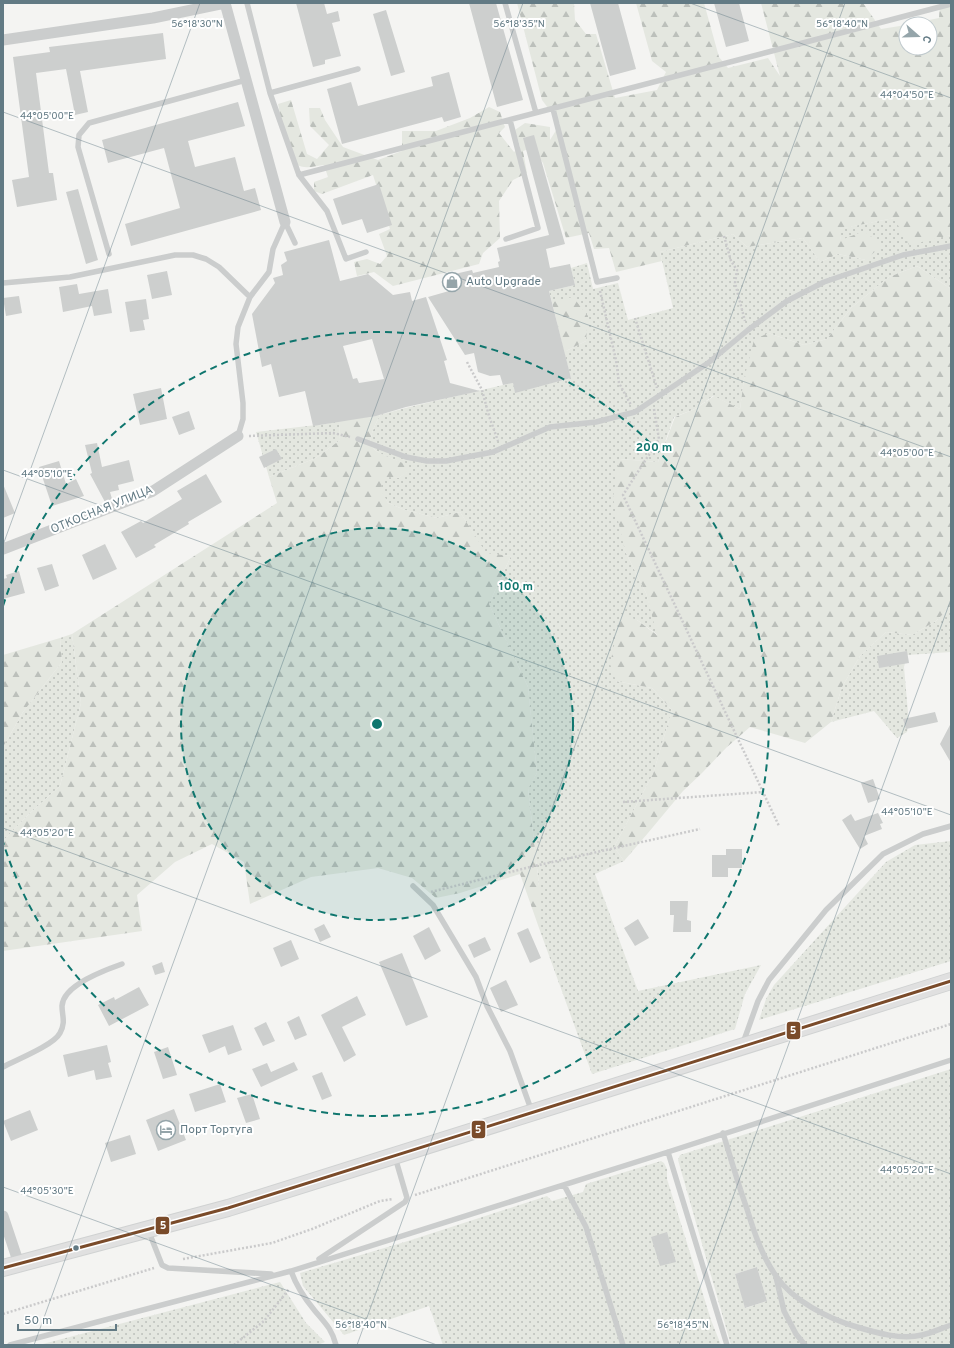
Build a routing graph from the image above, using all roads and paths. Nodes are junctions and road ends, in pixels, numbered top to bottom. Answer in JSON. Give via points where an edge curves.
{"nodes":[{"id":1,"x":225,"y":3,"type":"edge"},
{"id":2,"x":247,"y":3,"type":"edge"},
{"id":3,"x":505,"y":3,"type":"edge"},
{"id":4,"x":951,"y":4,"type":"edge"},
{"id":5,"x":3,"y":40,"type":"edge"},
{"id":6,"x":358,"y":69,"type":"dead end"},
{"id":7,"x":246,"y":80,"type":"junction"},
{"id":8,"x":270,"y":93,"type":"junction"},
{"id":9,"x":553,"y":109,"type":"junction"},
{"id":10,"x":536,"y":113,"type":"junction"},
{"id":11,"x":510,"y":120,"type":"junction"},
{"id":12,"x":299,"y":175,"type":"junction"},
{"id":13,"x":285,"y":222,"type":"junction"},
{"id":14,"x":724,"y":236,"type":"dead end"},
{"id":15,"x":506,"y":239,"type":"dead end"},
{"id":16,"x":295,"y":243,"type":"dead end"},
{"id":17,"x":951,"y":246,"type":"edge"},
{"id":18,"x":366,"y":252,"type":"dead end"},
{"id":19,"x":109,"y":254,"type":"dead end"},
{"id":20,"x":617,"y":278,"type":"dead end"},
{"id":21,"x":597,"y":282,"type":"junction"},
{"id":22,"x":3,"y":283,"type":"edge"},
{"id":23,"x":250,"y":297,"type":"junction"},
{"id":24,"x":634,"y":318,"type":"dead end"},
{"id":25,"x":748,"y":330,"type":"junction"},
{"id":26,"x":467,"y":362,"type":"dead end"},
{"id":27,"x":659,"y":396,"type":"junction"},
{"id":28,"x":652,"y":401,"type":"junction"},
{"id":29,"x":635,"y":412,"type":"junction"},
{"id":30,"x":238,"y":436,"type":"junction"},
{"id":31,"x":358,"y":439,"type":"joint"},
{"id":32,"x":500,"y":449,"type":"junction"},
{"id":33,"x":3,"y":549,"type":"edge"},
{"id":34,"x":763,"y":792,"type":"junction"},
{"id":35,"x":623,"y":802,"type":"dead end"},
{"id":36,"x":779,"y":826,"type":"dead end"},
{"id":37,"x":951,"y":826,"type":"edge"},
{"id":38,"x":700,"y":829,"type":"dead end"},
{"id":39,"x":413,"y":886,"type":"dead end"},
{"id":40,"x":423,"y":894,"type":"junction"},
{"id":41,"x":122,"y":964,"type":"dead end"},
{"id":42,"x":951,"y":981,"type":"edge"},
{"id":43,"x":951,"y":1024,"type":"edge"},
{"id":44,"x":743,"y":1046,"type":"junction"},
{"id":45,"x":951,"y":1060,"type":"edge"},
{"id":46,"x":3,"y":1067,"type":"edge"},
{"id":47,"x":532,"y":1112,"type":"junction"},
{"id":48,"x":723,"y":1134,"type":"junction"},
{"id":49,"x":668,"y":1152,"type":"junction"},
{"id":50,"x":395,"y":1155,"type":"junction"},
{"id":51,"x":564,"y":1185,"type":"junction"},
{"id":52,"x":407,"y":1198,"type":"junction"},
{"id":53,"x":3,"y":1216,"type":"edge"},
{"id":54,"x":148,"y":1230,"type":"junction"},
{"id":55,"x":313,"y":1263,"type":"junction"},
{"id":56,"x":19,"y":1264,"type":"junction"},
{"id":57,"x":162,"y":1265,"type":"junction"},
{"id":58,"x":3,"y":1268,"type":"edge"},
{"id":59,"x":291,"y":1271,"type":"junction"},
{"id":60,"x":277,"y":1274,"type":"junction"},
{"id":61,"x":776,"y":1276,"type":"junction"},
{"id":62,"x":295,"y":1282,"type":"junction"},
{"id":63,"x":3,"y":1314,"type":"edge"},
{"id":64,"x":951,"y":1325,"type":"edge"},
{"id":65,"x":10,"y":1345,"type":"edge"},
{"id":66,"x":234,"y":1345,"type":"edge"},
{"id":67,"x":336,"y":1345,"type":"edge"},
{"id":68,"x":623,"y":1345,"type":"edge"},
{"id":69,"x":727,"y":1345,"type":"edge"},
{"id":70,"x":805,"y":1345,"type":"edge"}],
"edges":[{"from":1,"to":5,"type":"street","via":[[153,18]]},
{"from":1,"to":7,"type":"street"},
{"from":2,"to":8,"type":"lane"},
{"from":3,"to":10,"type":"lane"},
{"from":4,"to":9,"type":"lane"},
{"from":6,"to":8,"type":"lane"},
{"from":7,"to":13,"type":"street"},
{"from":7,"to":19,"type":"lane","via":[[89,123],[79,135],[78,147]]},
{"from":8,"to":12,"type":"lane"},
{"from":9,"to":10,"type":"lane"},
{"from":9,"to":21,"type":"lane"},
{"from":10,"to":11,"type":"lane"},
{"from":11,"to":12,"type":"lane"},
{"from":11,"to":15,"type":"lane","via":[[538,228]]},
{"from":12,"to":18,"type":"lane","via":[[327,211],[346,259]]},
{"from":13,"to":16,"type":"lane"},
{"from":13,"to":23,"type":"lane","via":[[272,249],[269,272]]},
{"from":14,"to":25,"type":"path","via":[[731,262],[736,270],[735,283]]},
{"from":17,"to":25,"type":"lane","via":[[903,255],[824,282],[787,301]]},
{"from":20,"to":21,"type":"lane"},
{"from":21,"to":29,"type":"path","via":[[619,383]]},
{"from":22,"to":23,"type":"lane","via":[[70,277],[175,255],[193,255],[219,266]]},
{"from":23,"to":30,"type":"lane","via":[[238,327],[236,344],[244,403]]},
{"from":24,"to":27,"type":"path"},
{"from":25,"to":27,"type":"lane","via":[[708,363]]},
{"from":26,"to":32,"type":"path","via":[[482,390]]},
{"from":27,"to":28,"type":"lane"},
{"from":28,"to":29,"type":"lane"},
{"from":28,"to":34,"type":"path","via":[[659,439],[622,494]]},
{"from":29,"to":32,"type":"lane","via":[[596,422],[550,426]]},
{"from":30,"to":31,"type":"path","via":[[333,433]]},
{"from":30,"to":33,"type":"street","name":"ОТКОСНАЯ УЛИЦА","via":[[153,490]]},
{"from":31,"to":32,"type":"lane","via":[[406,457],[428,462],[446,461]]},
{"from":34,"to":35,"type":"path"},
{"from":34,"to":36,"type":"path"},
{"from":37,"to":44,"type":"lane","via":[[923,834],[883,854],[826,910],[769,980],[758,1001]]},
{"from":38,"to":40,"type":"path"},
{"from":39,"to":40,"type":"lane"},
{"from":40,"to":47,"type":"lane","via":[[433,905],[476,977],[487,1006],[510,1051]]},
{"from":41,"to":46,"type":"lane","via":[[101,971],[70,990],[62,1005],[64,1021],[60,1033],[53,1041]]},
{"from":42,"to":44,"type":"street"},
{"from":43,"to":52,"type":"path"},
{"from":44,"to":47,"type":"street"},
{"from":45,"to":48,"type":"lane"},
{"from":47,"to":50,"type":"street"},
{"from":48,"to":49,"type":"lane"},
{"from":48,"to":61,"type":"lane","via":[[752,1227]]},
{"from":49,"to":51,"type":"lane"},
{"from":49,"to":69,"type":"lane"},
{"from":50,"to":52,"type":"lane"},
{"from":50,"to":54,"type":"street","via":[[228,1208]]},
{"from":51,"to":55,"type":"lane"},
{"from":51,"to":68,"type":"lane","via":[[586,1227]]},
{"from":52,"to":55,"type":"lane","via":[[405,1202]]},
{"from":52,"to":57,"type":"path","via":[[380,1201],[272,1243],[185,1258]]},
{"from":53,"to":56,"type":"street"},
{"from":54,"to":56,"type":"street"},
{"from":54,"to":57,"type":"lane"},
{"from":55,"to":59,"type":"lane"},
{"from":56,"to":58,"type":"street"},
{"from":57,"to":60,"type":"lane","via":[[168,1268]]},
{"from":57,"to":63,"type":"path"},
{"from":59,"to":60,"type":"lane"},
{"from":59,"to":62,"type":"lane"},
{"from":60,"to":65,"type":"lane"},
{"from":61,"to":64,"type":"lane","via":[[791,1293],[813,1308],[840,1322],[866,1330],[903,1337],[922,1335]]},
{"from":61,"to":70,"type":"lane","via":[[784,1311]]},
{"from":62,"to":66,"type":"path","via":[[264,1321]]},
{"from":62,"to":67,"type":"lane","via":[[314,1310],[326,1322]]}]}
